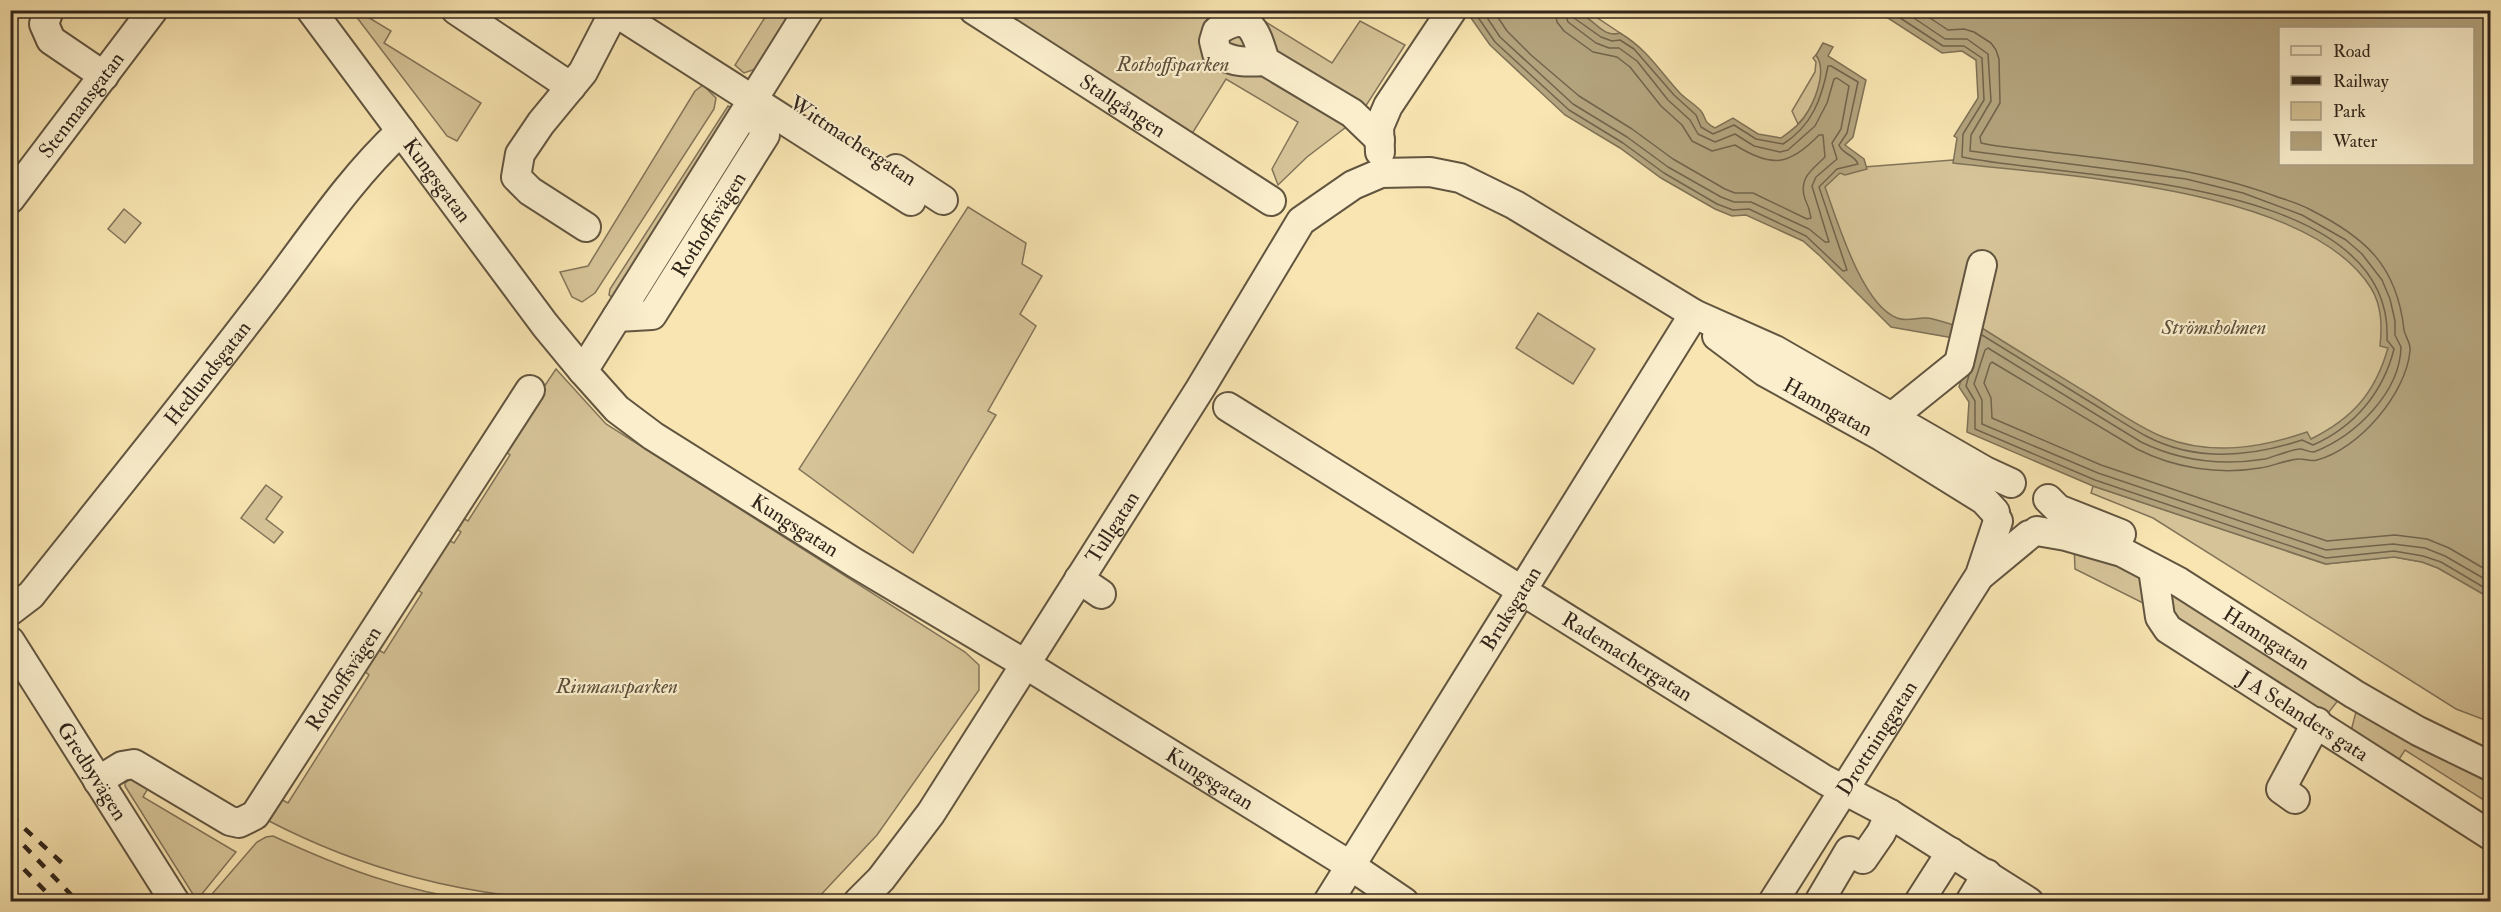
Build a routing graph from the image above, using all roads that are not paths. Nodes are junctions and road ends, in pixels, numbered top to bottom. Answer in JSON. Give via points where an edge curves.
{"nodes":[{"id":1,"x":49,"y":10,"type":"edge"},
{"id":2,"x":153,"y":10,"type":"edge"},
{"id":3,"x":311,"y":10,"type":"edge"},
{"id":4,"x":456,"y":10,"type":"edge"},
{"id":5,"x":808,"y":10,"type":"edge"},
{"id":6,"x":974,"y":10,"type":"edge"},
{"id":7,"x":1452,"y":10,"type":"edge"},
{"id":8,"x":613,"y":11,"type":"edge"},
{"id":9,"x":491,"y":21,"type":"edge"},
{"id":10,"x":1258,"y":21,"type":"edge"},
{"id":11,"x":1265,"y":62,"type":"junction"},
{"id":12,"x":104,"y":76,"type":"junction"},
{"id":13,"x":571,"y":87,"type":"junction"},
{"id":14,"x":758,"y":92,"type":"junction"},
{"id":15,"x":401,"y":131,"type":"junction"},
{"id":16,"x":1380,"y":140,"type":"junction"},
{"id":17,"x":1381,"y":173,"type":"junction"},
{"id":18,"x":10,"y":200,"type":"edge"},
{"id":19,"x":944,"y":200,"type":"dead end"},
{"id":20,"x":911,"y":201,"type":"dead end"},
{"id":21,"x":1271,"y":201,"type":"dead end"},
{"id":22,"x":586,"y":227,"type":"dead end"},
{"id":23,"x":1982,"y":265,"type":"dead end"},
{"id":24,"x":1694,"y":314,"type":"junction"},
{"id":25,"x":583,"y":371,"type":"junction"},
{"id":26,"x":530,"y":390,"type":"dead end"},
{"id":27,"x":1228,"y":407,"type":"dead end"},
{"id":28,"x":1886,"y":427,"type":"junction"},
{"id":29,"x":2012,"y":483,"type":"junction"},
{"id":30,"x":2048,"y":500,"type":"junction"},
{"id":31,"x":1997,"y":517,"type":"junction"},
{"id":32,"x":2033,"y":533,"type":"junction"},
{"id":33,"x":2153,"y":569,"type":"junction"},
{"id":34,"x":1980,"y":575,"type":"junction"},
{"id":35,"x":1523,"y":590,"type":"junction"},
{"id":36,"x":10,"y":611,"type":"edge"},
{"id":37,"x":10,"y":641,"type":"edge"},
{"id":38,"x":1025,"y":664,"type":"junction"},
{"id":39,"x":2317,"y":722,"type":"junction"},
{"id":40,"x":2490,"y":748,"type":"edge"},
{"id":41,"x":2490,"y":766,"type":"edge"},
{"id":42,"x":98,"y":781,"type":"junction"},
{"id":43,"x":1843,"y":791,"type":"junction"},
{"id":44,"x":2295,"y":799,"type":"dead end"},
{"id":45,"x":1890,"y":814,"type":"junction"},
{"id":46,"x":2490,"y":835,"type":"edge"},
{"id":47,"x":1952,"y":852,"type":"junction"},
{"id":48,"x":1351,"y":866,"type":"junction"},
{"id":49,"x":1987,"y":874,"type":"junction"},
{"id":50,"x":175,"y":902,"type":"edge"},
{"id":51,"x":858,"y":902,"type":"edge"},
{"id":52,"x":1328,"y":902,"type":"edge"},
{"id":53,"x":1404,"y":902,"type":"edge"},
{"id":54,"x":1773,"y":902,"type":"edge"},
{"id":55,"x":1819,"y":902,"type":"edge"},
{"id":56,"x":1919,"y":902,"type":"edge"},
{"id":57,"x":1970,"y":902,"type":"edge"},
{"id":58,"x":2029,"y":902,"type":"edge"}],
"edges":[{"from":1,"to":12,"type":"street","via":[[44,24],[51,39]]},
{"from":2,"to":12,"type":"street","name":"Stenmansgatan"},
{"from":3,"to":15,"type":"street","name":"Kungsgatan"},
{"from":4,"to":9,"type":"street"},
{"from":5,"to":14,"type":"street","name":"Rothoffsvägen"},
{"from":6,"to":21,"type":"street","name":"Stallgången"},
{"from":7,"to":16,"type":"street","via":[[1388,106],[1379,128]]},
{"from":8,"to":13,"type":"street","via":[[583,72]]},
{"from":8,"to":14,"type":"street"},
{"from":9,"to":13,"type":"street"},
{"from":10,"to":11,"type":"street"},
{"from":10,"to":11,"type":"street","via":[[1228,24],[1217,32],[1214,41],[1217,53],[1227,59]]},
{"from":11,"to":16,"type":"street","via":[[1352,113]]},
{"from":12,"to":18,"type":"street","name":"Stenmansgatan"},
{"from":13,"to":22,"type":"street","via":[[520,154],[516,177],[530,191]]},
{"from":14,"to":19,"type":"street","name":"Wittmachergatan"},
{"from":14,"to":20,"type":"street","name":"Wittmachergatan"},
{"from":14,"to":25,"type":"street","name":"Rothoffsvägen"},
{"from":15,"to":25,"type":"street","name":"Kungsgatan"},
{"from":15,"to":36,"type":"street","name":"Hedlundsgatan","via":[[375,155],[339,200],[31,596]]},
{"from":16,"to":17,"type":"street"},
{"from":17,"to":24,"type":"street","name":"Hamngatan","via":[[1430,172],[1460,178],[1515,205]]},
{"from":17,"to":38,"type":"street","name":"Tullgatan","via":[[1353,185],[1301,220],[1200,389],[1090,587]]},
{"from":23,"to":28,"type":"street","via":[[1959,363]]},
{"from":24,"to":28,"type":"street","name":"Hamngatan","via":[[1765,372]]},
{"from":24,"to":35,"type":"street","name":"Bruksgatan"},
{"from":25,"to":38,"type":"street","name":"Kungsgatan","via":[[617,409],[653,436]]},
{"from":26,"to":42,"type":"street","name":"Rothoffsvägen","via":[[255,815],[239,823],[230,821],[134,764],[122,766]]},
{"from":27,"to":35,"type":"street","name":"Rademachergatan"},
{"from":28,"to":29,"type":"street","name":"Hamngatan"},
{"from":28,"to":31,"type":"street","name":"Hamngatan","via":[[1984,500]]},
{"from":29,"to":30,"type":"street","via":[[2029,482],[2044,492]]},
{"from":29,"to":31,"type":"street","via":[[1998,495]]},
{"from":30,"to":32,"type":"street","via":[[2048,517]]},
{"from":30,"to":40,"type":"street","name":"Hamngatan","via":[[2058,510],[2151,547],[2428,722]]},
{"from":31,"to":32,"type":"street","via":[[2011,533]]},
{"from":31,"to":34,"type":"street","name":"Drottninggatan"},
{"from":32,"to":33,"type":"street","name":"Hamngatan","via":[[2066,536],[2122,552]]},
{"from":32,"to":34,"type":"street","name":"Drottninggatan"},
{"from":33,"to":39,"type":"street","name":"J A Selanders gata","via":[[2160,617],[2168,629]]},
{"from":33,"to":41,"type":"street","name":"Hamngatan","via":[[2354,694]]},
{"from":34,"to":43,"type":"street","name":"Drottninggatan"},
{"from":35,"to":43,"type":"street","name":"Rademachergatan"},
{"from":35,"to":48,"type":"street","name":"Bruksgatan"},
{"from":37,"to":42,"type":"street","name":"Gredbyvägen"},
{"from":38,"to":48,"type":"street","name":"Kungsgatan"},
{"from":38,"to":51,"type":"street","name":"Tullgatan","via":[[931,813],[881,879]]},
{"from":39,"to":44,"type":"street","via":[[2280,789]]},
{"from":39,"to":46,"type":"street","name":"J A Selanders gata"},
{"from":42,"to":50,"type":"street","name":"Gredbyvägen"},
{"from":43,"to":45,"type":"street","name":"Rademachergatan"},
{"from":43,"to":54,"type":"street","name":"Drottninggatan"},
{"from":45,"to":47,"type":"street","name":"Rademachergatan"},
{"from":45,"to":55,"type":"street","via":[[1863,859],[1849,851]]},
{"from":47,"to":49,"type":"street","name":"Rademachergatan"},
{"from":47,"to":56,"type":"street"},
{"from":48,"to":52,"type":"street","name":"Bruksgatan"},
{"from":48,"to":53,"type":"street","name":"Kungsgatan"},
{"from":49,"to":57,"type":"street"},
{"from":49,"to":58,"type":"street","name":"Rademachergatan"}]}
